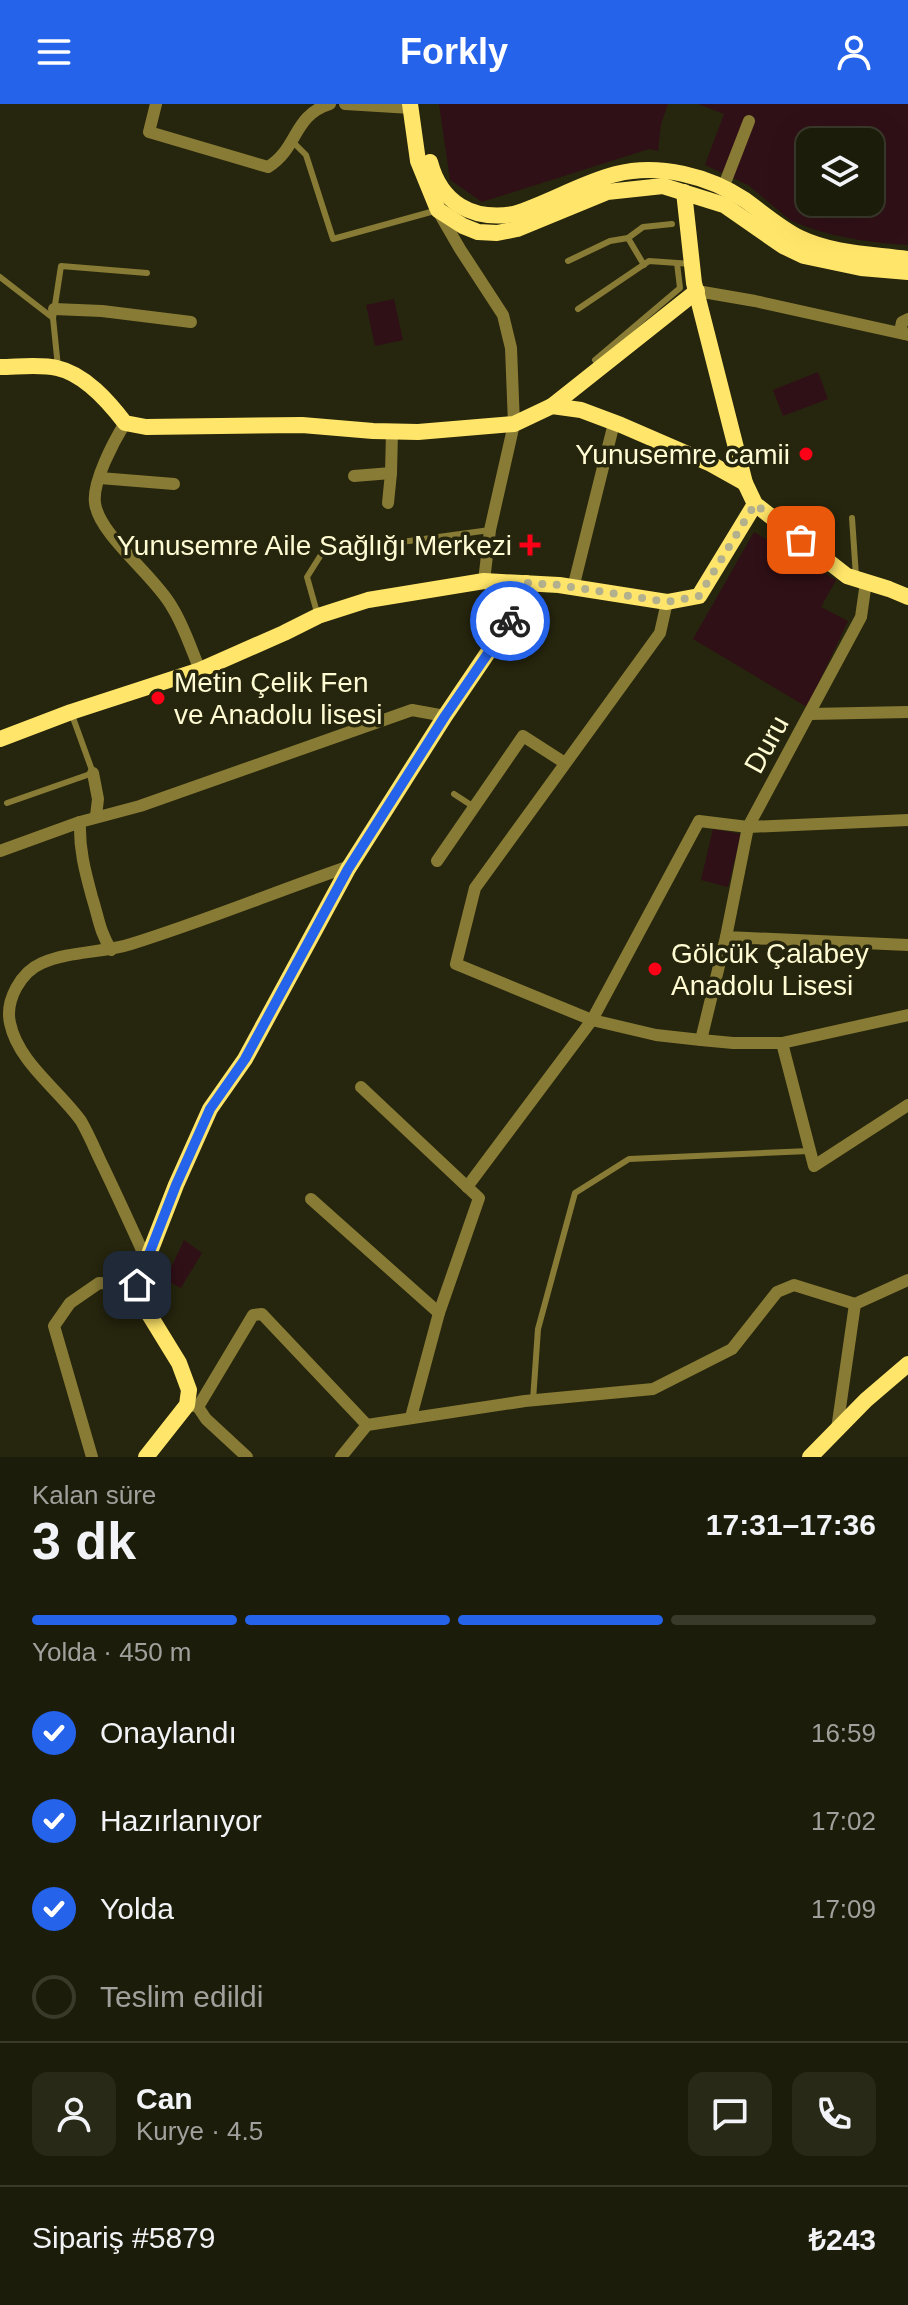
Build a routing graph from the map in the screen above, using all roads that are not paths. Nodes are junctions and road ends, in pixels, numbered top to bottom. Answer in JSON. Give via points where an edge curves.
{"nodes":[{"id":1,"x":330,"y":104,"type":"edge"},
{"id":2,"x":345,"y":104,"type":"edge"},
{"id":3,"x":151,"y":105,"type":"edge"},
{"id":4,"x":414,"y":105,"type":"edge"},
{"id":5,"x":749,"y":121,"type":"dead end"},
{"id":6,"x":292,"y":141,"type":"junction"},
{"id":7,"x":723,"y":188,"type":"junction"},
{"id":8,"x":684,"y":192,"type":"junction"},
{"id":9,"x":438,"y":210,"type":"junction"},
{"id":10,"x":672,"y":224,"type":"dead end"},
{"id":11,"x":628,"y":238,"type":"junction"},
{"id":12,"x":908,"y":259,"type":"edge"},
{"id":13,"x":568,"y":261,"type":"dead end"},
{"id":14,"x":684,"y":264,"type":"junction"},
{"id":15,"x":644,"y":265,"type":"junction"},
{"id":16,"x":908,"y":272,"type":"edge"},
{"id":17,"x":147,"y":273,"type":"dead end"},
{"id":18,"x":0,"y":277,"type":"edge"},
{"id":19,"x":697,"y":291,"type":"junction"},
{"id":20,"x":578,"y":309,"type":"dead end"},
{"id":21,"x":53,"y":313,"type":"junction"},
{"id":22,"x":908,"y":319,"type":"edge"},
{"id":23,"x":191,"y":322,"type":"dead end"},
{"id":24,"x":906,"y":335,"type":"edge"},
{"id":25,"x":595,"y":360,"type":"dead end"},
{"id":26,"x":0,"y":367,"type":"edge"},
{"id":27,"x":58,"y":368,"type":"junction"},
{"id":28,"x":552,"y":406,"type":"junction"},
{"id":29,"x":125,"y":423,"type":"junction"},
{"id":30,"x":614,"y":423,"type":"junction"},
{"id":31,"x":514,"y":424,"type":"junction"},
{"id":32,"x":392,"y":432,"type":"junction"},
{"id":33,"x":391,"y":473,"type":"junction"},
{"id":34,"x":354,"y":476,"type":"dead end"},
{"id":35,"x":100,"y":478,"type":"junction"},
{"id":36,"x":745,"y":483,"type":"junction"},
{"id":37,"x":174,"y":484,"type":"dead end"},
{"id":38,"x":388,"y":503,"type":"dead end"},
{"id":39,"x":755,"y":504,"type":"junction"},
{"id":40,"x":852,"y":518,"type":"dead end"},
{"id":41,"x":490,"y":530,"type":"junction"},
{"id":42,"x":372,"y":546,"type":"dead end"},
{"id":43,"x":324,"y":550,"type":"dead end"},
{"id":44,"x":484,"y":581,"type":"junction"},
{"id":45,"x":861,"y":581,"type":"junction"},
{"id":46,"x":526,"y":583,"type":"junction"},
{"id":47,"x":573,"y":588,"type":"junction"},
{"id":48,"x":908,"y":597,"type":"edge"},
{"id":49,"x":667,"y":602,"type":"junction"},
{"id":50,"x":318,"y":616,"type":"junction"},
{"id":51,"x":200,"y":670,"type":"junction"},
{"id":52,"x":71,"y":712,"type":"junction"},
{"id":53,"x":908,"y":712,"type":"edge"},
{"id":54,"x":810,"y":714,"type":"junction"},
{"id":55,"x":445,"y":716,"type":"junction"},
{"id":56,"x":0,"y":739,"type":"edge"},
{"id":57,"x":565,"y":763,"type":"junction"},
{"id":58,"x":93,"y":773,"type":"junction"},
{"id":59,"x":454,"y":794,"type":"dead end"},
{"id":60,"x":7,"y":803,"type":"dead end"},
{"id":61,"x":474,"y":807,"type":"junction"},
{"id":62,"x":96,"y":816,"type":"junction"},
{"id":63,"x":908,"y":820,"type":"edge"},
{"id":64,"x":80,"y":822,"type":"junction"},
{"id":65,"x":748,"y":827,"type":"junction"},
{"id":66,"x":0,"y":851,"type":"edge"},
{"id":67,"x":437,"y":861,"type":"dead end"},
{"id":68,"x":350,"y":866,"type":"junction"},
{"id":69,"x":726,"y":937,"type":"junction"},
{"id":70,"x":908,"y":945,"type":"edge"},
{"id":71,"x":111,"y":950,"type":"junction"},
{"id":72,"x":908,"y":1015,"type":"edge"},
{"id":73,"x":592,"y":1020,"type":"junction"},
{"id":74,"x":701,"y":1040,"type":"junction"},
{"id":75,"x":782,"y":1043,"type":"junction"},
{"id":76,"x":361,"y":1087,"type":"dead end"},
{"id":77,"x":908,"y":1105,"type":"edge"},
{"id":78,"x":810,"y":1151,"type":"junction"},
{"id":79,"x":467,"y":1187,"type":"junction"},
{"id":80,"x":311,"y":1199,"type":"dead end"},
{"id":81,"x":146,"y":1259,"type":"junction"},
{"id":82,"x":908,"y":1280,"type":"edge"},
{"id":83,"x":137,"y":1285,"type":"junction"},
{"id":84,"x":855,"y":1304,"type":"junction"},
{"id":85,"x":439,"y":1313,"type":"junction"},
{"id":86,"x":908,"y":1364,"type":"edge"},
{"id":87,"x":533,"y":1400,"type":"junction"},
{"id":88,"x":193,"y":1406,"type":"junction"},
{"id":89,"x":411,"y":1417,"type":"junction"},
{"id":90,"x":367,"y":1425,"type":"junction"},
{"id":91,"x":837,"y":1429,"type":"junction"},
{"id":92,"x":344,"y":1456,"type":"edge"},
{"id":93,"x":92,"y":1457,"type":"edge"},
{"id":94,"x":146,"y":1457,"type":"edge"},
{"id":95,"x":247,"y":1457,"type":"edge"},
{"id":96,"x":810,"y":1457,"type":"edge"}],
"edges":[{"from":1,"to":6,"type":"street","via":[[307,116]]},
{"from":2,"to":4,"type":"street"},
{"from":3,"to":6,"type":"street","via":[[149,132],[268,167],[280,160]]},
{"from":4,"to":7,"type":"street","via":[[433,176],[457,205],[481,215],[498,217],[537,207],[617,173],[662,170]]},
{"from":4,"to":9,"type":"street","via":[[418,161]]},
{"from":5,"to":7,"type":"street"},
{"from":6,"to":9,"type":"lane","via":[[306,155],[333,239]]},
{"from":7,"to":12,"type":"street","via":[[817,245]]},
{"from":8,"to":9,"type":"street","via":[[663,186],[607,192],[497,233],[478,232]]},
{"from":8,"to":14,"type":"street"},
{"from":8,"to":16,"type":"street","via":[[724,205],[804,256]]},
{"from":9,"to":31,"type":"street","via":[[503,315],[511,348]]},
{"from":10,"to":11,"type":"lane","via":[[643,227]]},
{"from":11,"to":13,"type":"lane"},
{"from":11,"to":15,"type":"lane"},
{"from":14,"to":15,"type":"lane"},
{"from":14,"to":19,"type":"street"},
{"from":14,"to":25,"type":"lane","via":[[680,288]]},
{"from":15,"to":20,"type":"lane"},
{"from":17,"to":21,"type":"lane","via":[[61,266]]},
{"from":18,"to":21,"type":"lane"},
{"from":19,"to":24,"type":"street"},
{"from":19,"to":28,"type":"street"},
{"from":19,"to":36,"type":"street"},
{"from":21,"to":23,"type":"street","via":[[102,311]]},
{"from":21,"to":27,"type":"lane"},
{"from":22,"to":24,"type":"street","via":[[901,325]]},
{"from":26,"to":27,"type":"street"},
{"from":27,"to":29,"type":"street","via":[[108,399]]},
{"from":28,"to":30,"type":"street"},
{"from":28,"to":31,"type":"street"},
{"from":29,"to":32,"type":"street"},
{"from":29,"to":35,"type":"street"},
{"from":30,"to":36,"type":"street"},
{"from":30,"to":47,"type":"street"},
{"from":31,"to":32,"type":"street"},
{"from":31,"to":41,"type":"street"},
{"from":32,"to":33,"type":"street"},
{"from":33,"to":34,"type":"street"},
{"from":33,"to":38,"type":"street"},
{"from":35,"to":37,"type":"street"},
{"from":35,"to":51,"type":"street","via":[[94,501],[102,524],[172,606]]},
{"from":36,"to":39,"type":"street"},
{"from":39,"to":45,"type":"street","via":[[847,576]]},
{"from":39,"to":49,"type":"street","via":[[699,596]]},
{"from":40,"to":45,"type":"lane"},
{"from":41,"to":42,"type":"lane"},
{"from":41,"to":44,"type":"street"},
{"from":43,"to":50,"type":"lane","via":[[307,577]]},
{"from":44,"to":46,"type":"street"},
{"from":44,"to":50,"type":"street","via":[[368,600]]},
{"from":45,"to":48,"type":"street"},
{"from":45,"to":54,"type":"street","name":"Duru","via":[[861,617]]},
{"from":46,"to":47,"type":"street"},
{"from":46,"to":55,"type":"street","via":[[514,614]]},
{"from":47,"to":49,"type":"street"},
{"from":49,"to":57,"type":"street","via":[[660,633]]},
{"from":50,"to":51,"type":"street"},
{"from":51,"to":52,"type":"street"},
{"from":52,"to":56,"type":"street"},
{"from":52,"to":58,"type":"lane"},
{"from":53,"to":54,"type":"street"},
{"from":54,"to":65,"type":"street","name":"Duru"},
{"from":55,"to":62,"type":"street","via":[[412,710],[140,806]]},
{"from":55,"to":68,"type":"street"},
{"from":57,"to":61,"type":"street","via":[[523,736]]},
{"from":57,"to":73,"type":"street","via":[[475,888],[456,964]]},
{"from":58,"to":60,"type":"lane"},
{"from":58,"to":62,"type":"street"},
{"from":59,"to":61,"type":"lane"},
{"from":61,"to":67,"type":"street"},
{"from":62,"to":64,"type":"street"},
{"from":63,"to":65,"type":"street"},
{"from":64,"to":66,"type":"street"},
{"from":64,"to":71,"type":"street","via":[[82,862],[100,932]]},
{"from":65,"to":69,"type":"street","name":"Duru"},
{"from":65,"to":73,"type":"street","via":[[699,821]]},
{"from":68,"to":71,"type":"street"},
{"from":68,"to":81,"type":"street","via":[[245,1059],[210,1109]]},
{"from":69,"to":70,"type":"street"},
{"from":69,"to":74,"type":"street","name":"Duru"},
{"from":71,"to":81,"type":"street","via":[[41,963],[22,977],[9,1020],[15,1039],[42,1078],[81,1122]]},
{"from":72,"to":75,"type":"street"},
{"from":73,"to":74,"type":"street"},
{"from":73,"to":79,"type":"street"},
{"from":74,"to":75,"type":"street"},
{"from":75,"to":78,"type":"street"},
{"from":76,"to":79,"type":"street"},
{"from":77,"to":78,"type":"street","via":[[814,1166]]},
{"from":78,"to":87,"type":"lane","via":[[629,1159],[575,1193],[538,1329]]},
{"from":79,"to":85,"type":"street","via":[[479,1198]]},
{"from":80,"to":85,"type":"street"},
{"from":81,"to":83,"type":"street"},
{"from":82,"to":84,"type":"street"},
{"from":83,"to":88,"type":"street","via":[[179,1363]]},
{"from":83,"to":93,"type":"street","via":[[99,1283],[70,1303],[54,1326]]},
{"from":84,"to":87,"type":"street","via":[[794,1285],[777,1292],[732,1349],[653,1389]]},
{"from":84,"to":91,"type":"street"},
{"from":85,"to":89,"type":"street"},
{"from":86,"to":91,"type":"street"},
{"from":87,"to":89,"type":"street"},
{"from":88,"to":90,"type":"street","via":[[253,1315],[262,1314]]},
{"from":88,"to":94,"type":"street"},
{"from":88,"to":95,"type":"street"},
{"from":89,"to":90,"type":"street"},
{"from":90,"to":92,"type":"street"},
{"from":91,"to":96,"type":"street"}]}
